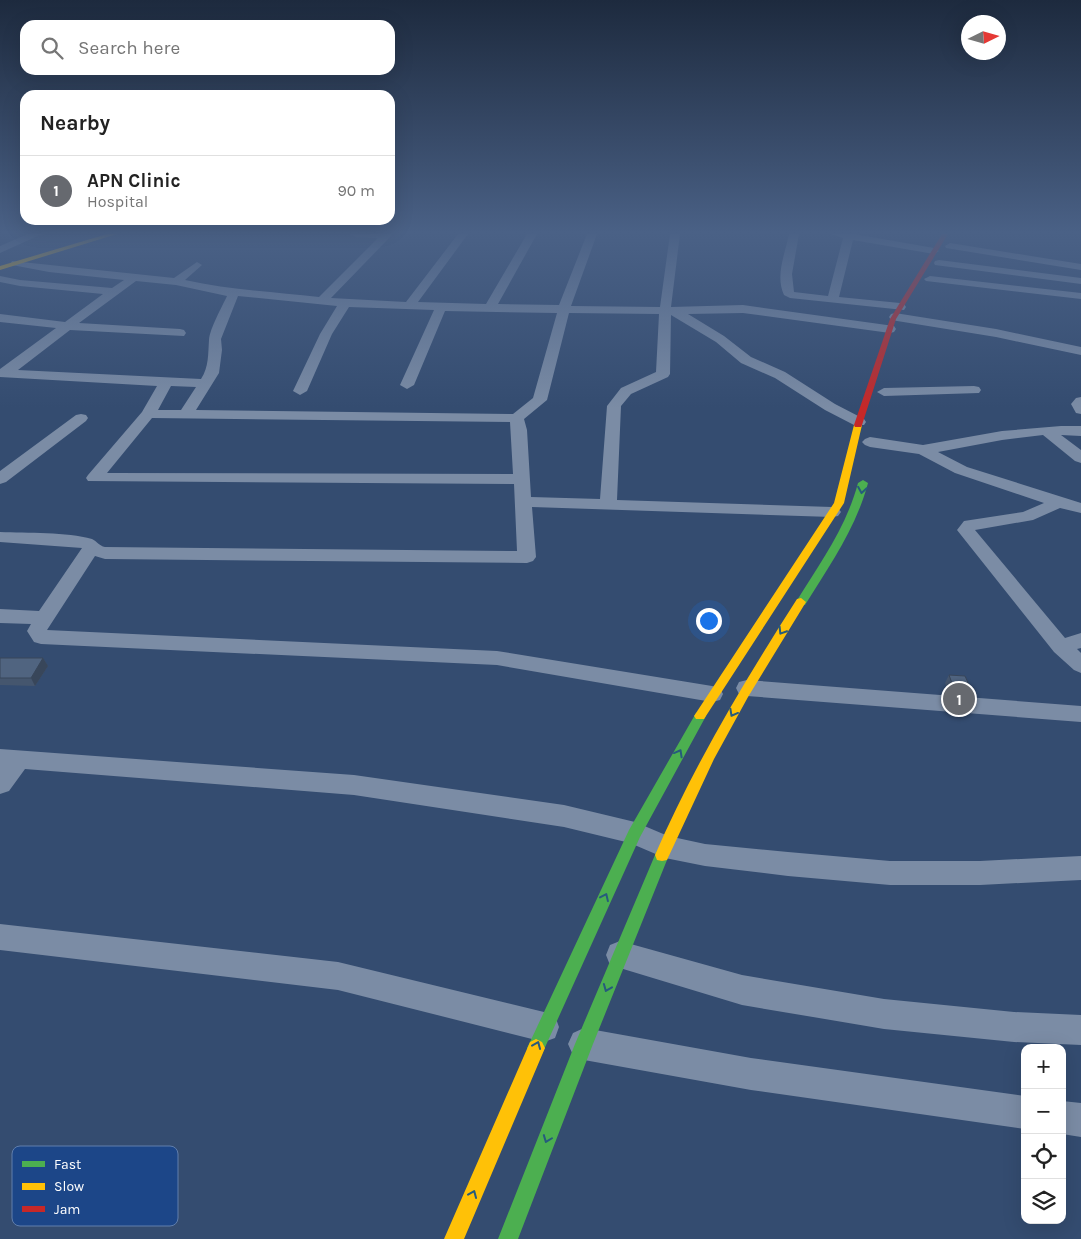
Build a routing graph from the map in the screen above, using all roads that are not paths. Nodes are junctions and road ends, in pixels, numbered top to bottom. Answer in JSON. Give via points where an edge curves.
{"nodes":[{"id":1,"x":114,"y":292,"type":"edge"},
{"id":2,"x":223,"y":292,"type":"edge"},
{"id":3,"x":234,"y":292,"type":"junction"},
{"id":4,"x":330,"y":292,"type":"edge"},
{"id":5,"x":420,"y":292,"type":"edge"},
{"id":6,"x":499,"y":292,"type":"edge"},
{"id":7,"x":570,"y":292,"type":"edge"},
{"id":8,"x":670,"y":292,"type":"edge"},
{"id":9,"x":789,"y":292,"type":"edge"},
{"id":10,"x":835,"y":292,"type":"edge"},
{"id":11,"x":910,"y":292,"type":"edge"},
{"id":12,"x":924,"y":292,"type":"edge"},
{"id":13,"x":1044,"y":292,"type":"edge"},
{"id":14,"x":1081,"y":296,"type":"edge"},
{"id":15,"x":833,"y":299,"type":"junction"},
{"id":16,"x":321,"y":301,"type":"junction"},
{"id":17,"x":345,"y":303,"type":"junction"},
{"id":18,"x":409,"y":306,"type":"junction"},
{"id":19,"x":441,"y":307,"type":"junction"},
{"id":20,"x":490,"y":308,"type":"junction"},
{"id":21,"x":564,"y":309,"type":"junction"},
{"id":22,"x":669,"y":311,"type":"junction"},
{"id":23,"x":898,"y":312,"type":"junction"},
{"id":24,"x":912,"y":315,"type":"junction"},
{"id":25,"x":0,"y":318,"type":"edge"},
{"id":26,"x":67,"y":326,"type":"junction"},
{"id":27,"x":890,"y":329,"type":"junction"},
{"id":28,"x":180,"y":333,"type":"dead end"},
{"id":29,"x":1081,"y":351,"type":"edge"},
{"id":30,"x":2,"y":378,"type":"edge"},
{"id":31,"x":166,"y":382,"type":"junction"},
{"id":32,"x":205,"y":384,"type":"junction"},
{"id":33,"x":407,"y":385,"type":"dead end"},
{"id":34,"x":974,"y":390,"type":"dead end"},
{"id":35,"x":300,"y":391,"type":"dead end"},
{"id":36,"x":884,"y":392,"type":"dead end"},
{"id":37,"x":1081,"y":401,"type":"edge"},
{"id":38,"x":1081,"y":410,"type":"edge"},
{"id":39,"x":148,"y":414,"type":"junction"},
{"id":40,"x":186,"y":414,"type":"junction"},
{"id":41,"x":81,"y":418,"type":"dead end"},
{"id":42,"x":516,"y":418,"type":"junction"},
{"id":43,"x":859,"y":422,"type":"junction"},
{"id":44,"x":1047,"y":431,"type":"junction"},
{"id":45,"x":1081,"y":432,"type":"edge"},
{"id":46,"x":870,"y":441,"type":"dead end"},
{"id":47,"x":923,"y":450,"type":"junction"},
{"id":48,"x":1081,"y":458,"type":"edge"},
{"id":49,"x":865,"y":469,"type":"dead end"},
{"id":50,"x":0,"y":479,"type":"edge"},
{"id":51,"x":521,"y":479,"type":"junction"},
{"id":52,"x":522,"y":502,"type":"junction"},
{"id":53,"x":1057,"y":502,"type":"junction"},
{"id":54,"x":608,"y":505,"type":"junction"},
{"id":55,"x":1081,"y":508,"type":"edge"},
{"id":56,"x":832,"y":512,"type":"junction"},
{"id":57,"x":0,"y":537,"type":"edge"},
{"id":58,"x":91,"y":548,"type":"junction"},
{"id":59,"x":0,"y":616,"type":"edge"},
{"id":60,"x":45,"y":618,"type":"junction"},
{"id":61,"x":1081,"y":640,"type":"edge"},
{"id":62,"x":1061,"y":647,"type":"junction"},
{"id":63,"x":1081,"y":665,"type":"edge"},
{"id":64,"x":747,"y":688,"type":"junction"},
{"id":65,"x":712,"y":694,"type":"junction"},
{"id":66,"x":1081,"y":714,"type":"edge"},
{"id":67,"x":9,"y":759,"type":"edge"},
{"id":68,"x":0,"y":784,"type":"edge"},
{"id":69,"x":635,"y":833,"type":"junction"},
{"id":70,"x":665,"y":847,"type":"junction"},
{"id":71,"x":1081,"y":868,"type":"edge"},
{"id":72,"x":0,"y":937,"type":"edge"},
{"id":73,"x":620,"y":955,"type":"junction"},
{"id":74,"x":544,"y":1027,"type":"junction"},
{"id":75,"x":1081,"y":1030,"type":"edge"},
{"id":76,"x":584,"y":1044,"type":"junction"},
{"id":77,"x":1021,"y":1112,"type":"edge"},
{"id":78,"x":1066,"y":1118,"type":"edge"},
{"id":79,"x":1081,"y":1120,"type":"edge"},
{"id":80,"x":454,"y":1239,"type":"edge"},
{"id":81,"x":508,"y":1239,"type":"edge"}],
"edges":[{"from":1,"to":26,"type":"street"},
{"from":2,"to":3,"type":"street"},
{"from":3,"to":16,"type":"street"},
{"from":3,"to":32,"type":"street","via":[[215,339],[212,373]]},
{"from":4,"to":16,"type":"street"},
{"from":5,"to":18,"type":"street"},
{"from":6,"to":20,"type":"street"},
{"from":7,"to":21,"type":"street"},
{"from":8,"to":22,"type":"street"},
{"from":9,"to":15,"type":"street"},
{"from":10,"to":15,"type":"street"},
{"from":11,"to":23,"type":"main road"},
{"from":12,"to":24,"type":"main road"},
{"from":13,"to":14,"type":"street"},
{"from":15,"to":23,"type":"street"},
{"from":16,"to":17,"type":"street"},
{"from":17,"to":18,"type":"street"},
{"from":17,"to":35,"type":"street","via":[[326,334]]},
{"from":18,"to":19,"type":"street"},
{"from":19,"to":20,"type":"street"},
{"from":19,"to":33,"type":"street"},
{"from":20,"to":21,"type":"street"},
{"from":21,"to":22,"type":"street"},
{"from":21,"to":42,"type":"street","via":[[540,400]]},
{"from":22,"to":27,"type":"street","via":[[743,310]]},
{"from":22,"to":43,"type":"street","via":[[720,339],[746,360],[780,375]]},
{"from":22,"to":54,"type":"street","via":[[663,374],[626,390],[614,406]]},
{"from":23,"to":24,"type":"street"},
{"from":23,"to":27,"type":"main road"},
{"from":24,"to":29,"type":"street"},
{"from":25,"to":26,"type":"street"},
{"from":26,"to":28,"type":"street"},
{"from":26,"to":30,"type":"street"},
{"from":27,"to":43,"type":"main road"},
{"from":30,"to":31,"type":"street","via":[[23,374]]},
{"from":31,"to":32,"type":"street"},
{"from":31,"to":39,"type":"street"},
{"from":32,"to":40,"type":"street"},
{"from":34,"to":36,"type":"street"},
{"from":37,"to":38,"type":"street","via":[[1078,404]]},
{"from":39,"to":40,"type":"street"},
{"from":39,"to":51,"type":"street","via":[[94,478]]},
{"from":40,"to":42,"type":"street"},
{"from":41,"to":50,"type":"street"},
{"from":42,"to":51,"type":"street"},
{"from":43,"to":56,"type":"main road","via":[[846,483]]},
{"from":44,"to":45,"type":"street"},
{"from":44,"to":47,"type":"street","via":[[982,438]]},
{"from":44,"to":48,"type":"street"},
{"from":46,"to":47,"type":"street"},
{"from":47,"to":53,"type":"street","via":[[961,470]]},
{"from":49,"to":64,"type":"main road","one_way":true,"via":[[860,498],[844,533]]},
{"from":51,"to":52,"type":"street"},
{"from":52,"to":54,"type":"street"},
{"from":52,"to":58,"type":"street","via":[[527,556],[105,553]]},
{"from":53,"to":55,"type":"street"},
{"from":53,"to":62,"type":"street","via":[[1049,509],[1026,517],[970,526],[966,530]]},
{"from":54,"to":56,"type":"street"},
{"from":56,"to":65,"type":"main road"},
{"from":57,"to":58,"type":"street","via":[[78,542],[89,544]]},
{"from":58,"to":60,"type":"street"},
{"from":59,"to":60,"type":"street"},
{"from":60,"to":65,"type":"street","via":[[37,631],[40,637],[497,658]]},
{"from":61,"to":62,"type":"street"},
{"from":62,"to":63,"type":"street"},
{"from":64,"to":66,"type":"street"},
{"from":64,"to":70,"type":"main road","one_way":true},
{"from":69,"to":65,"type":"main road","one_way":true},
{"from":67,"to":68,"type":"street"},
{"from":67,"to":69,"type":"street","via":[[354,786],[564,816]]},
{"from":69,"to":70,"type":"street"},
{"from":74,"to":69,"type":"main road","one_way":true},
{"from":70,"to":71,"type":"street","via":[[705,855],[890,873]]},
{"from":70,"to":73,"type":"main road"},
{"from":72,"to":74,"type":"street","via":[[338,976]]},
{"from":73,"to":75,"type":"street","via":[[742,990],[884,1014]]},
{"from":73,"to":76,"type":"main road","one_way":true},
{"from":80,"to":74,"type":"main road","one_way":true},
{"from":76,"to":77,"type":"street","via":[[751,1074]]},
{"from":76,"to":81,"type":"main road","one_way":true},
{"from":78,"to":79,"type":"street"}]}
